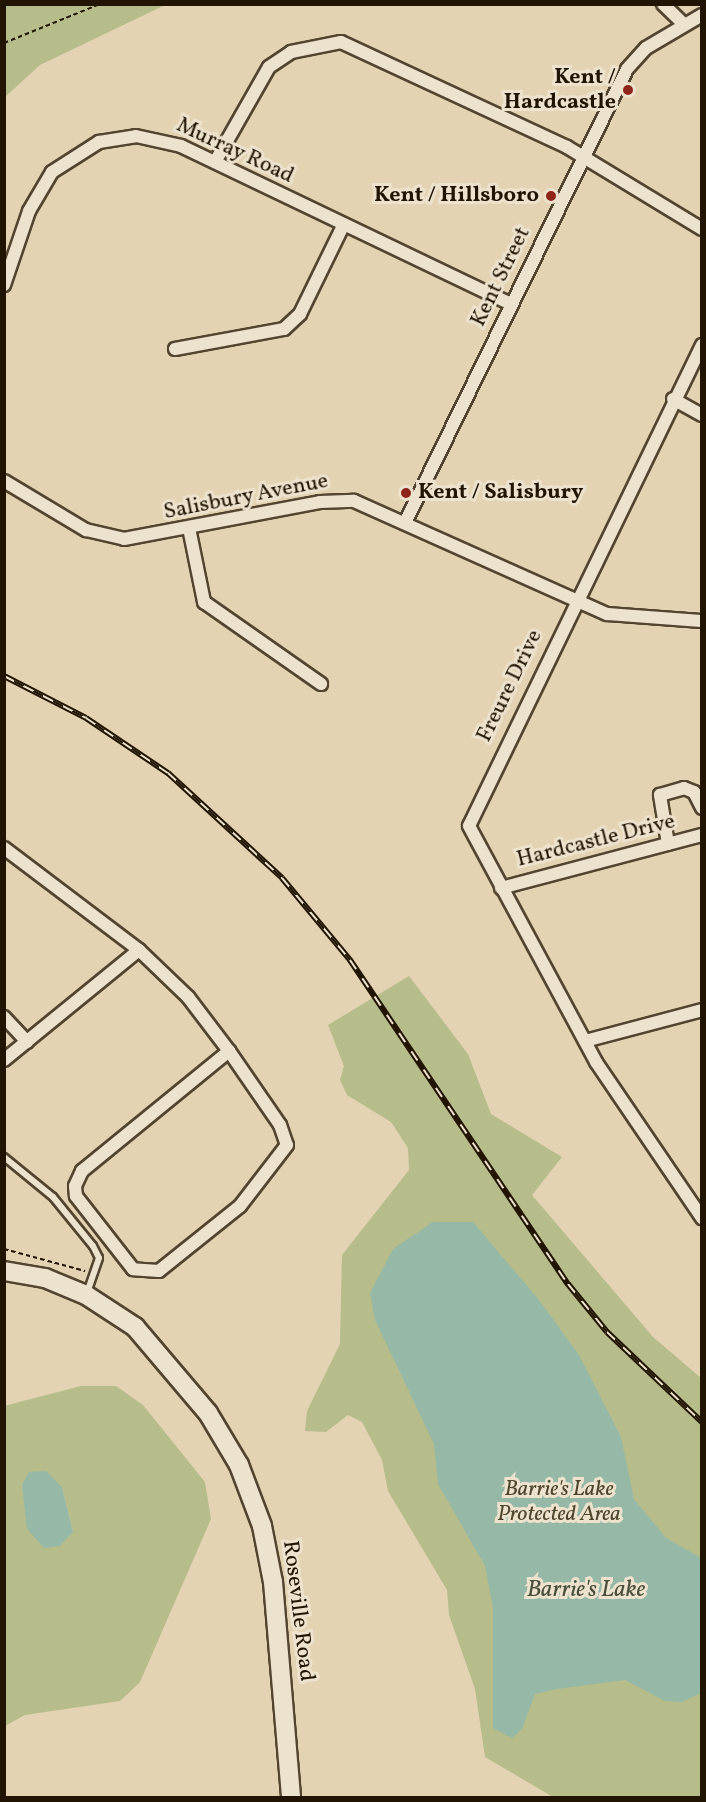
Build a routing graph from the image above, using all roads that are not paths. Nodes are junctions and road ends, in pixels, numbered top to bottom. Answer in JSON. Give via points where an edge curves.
{"nodes":[{"id":1,"x":663,"y":4,"type":"edge"},
{"id":2,"x":702,"y":15,"type":"edge"},
{"id":3,"x":684,"y":24,"type":"junction"},
{"id":4,"x":582,"y":158,"type":"junction"},
{"id":5,"x":215,"y":162,"type":"junction"},
{"id":6,"x":344,"y":226,"type":"junction"},
{"id":7,"x":702,"y":229,"type":"edge"},
{"id":8,"x":4,"y":285,"type":"edge"},
{"id":9,"x":510,"y":304,"type":"junction"},
{"id":10,"x":702,"y":345,"type":"edge"},
{"id":11,"x":176,"y":349,"type":"dead end"},
{"id":12,"x":673,"y":399,"type":"junction"},
{"id":13,"x":702,"y":415,"type":"edge"},
{"id":14,"x":4,"y":481,"type":"edge"},
{"id":15,"x":405,"y":523,"type":"junction"},
{"id":16,"x":189,"y":528,"type":"junction"},
{"id":17,"x":575,"y":602,"type":"junction"},
{"id":18,"x":702,"y":621,"type":"edge"},
{"id":19,"x":321,"y":684,"type":"dead end"},
{"id":20,"x":702,"y":808,"type":"edge"},
{"id":21,"x":702,"y":835,"type":"edge"},
{"id":22,"x":668,"y":844,"type":"junction"},
{"id":23,"x":4,"y":848,"type":"edge"},
{"id":24,"x":501,"y":888,"type":"junction"},
{"id":25,"x":139,"y":950,"type":"junction"},
{"id":26,"x":702,"y":1010,"type":"edge"},
{"id":27,"x":4,"y":1017,"type":"edge"},
{"id":28,"x":585,"y":1041,"type":"junction"},
{"id":29,"x":27,"y":1042,"type":"junction"},
{"id":30,"x":229,"y":1051,"type":"junction"},
{"id":31,"x":4,"y":1060,"type":"edge"},
{"id":32,"x":4,"y":1157,"type":"edge"},
{"id":33,"x":702,"y":1218,"type":"edge"},
{"id":34,"x":4,"y":1270,"type":"edge"},
{"id":35,"x":86,"y":1295,"type":"junction"},
{"id":36,"x":291,"y":1797,"type":"edge"}],
"edges":[{"from":1,"to":3,"type":"street"},
{"from":2,"to":3,"type":"street","name":"Kent Street"},
{"from":3,"to":4,"type":"street","name":"Kent Street","via":[[646,48],[627,69]]},
{"from":4,"to":5,"type":"street","via":[[341,42],[291,52],[269,67]]},
{"from":4,"to":7,"type":"street"},
{"from":4,"to":9,"type":"street","name":"Kent Street"},
{"from":5,"to":6,"type":"street","name":"Murray Road"},
{"from":5,"to":8,"type":"street","name":"Murray Road","via":[[158,138],[117,137],[83,149],[52,171],[39,192]]},
{"from":6,"to":9,"type":"street","name":"Murray Road"},
{"from":6,"to":11,"type":"street","via":[[300,314],[284,329]]},
{"from":9,"to":15,"type":"street","name":"Kent Street"},
{"from":10,"to":12,"type":"street","name":"Freure Drive"},
{"from":12,"to":13,"type":"street"},
{"from":12,"to":17,"type":"street","name":"Freure Drive"},
{"from":14,"to":16,"type":"street","name":"Salisbury Avenue","via":[[97,534],[142,538]]},
{"from":15,"to":16,"type":"street","name":"Salisbury Avenue","via":[[369,506],[337,499]]},
{"from":15,"to":17,"type":"street","name":"Salisbury Avenue"},
{"from":16,"to":19,"type":"street","via":[[204,602]]},
{"from":17,"to":18,"type":"street","name":"Salisbury Avenue","via":[[628,618]]},
{"from":17,"to":24,"type":"street","name":"Freure Drive","via":[[470,820],[470,832]]},
{"from":20,"to":22,"type":"street","via":[[693,792],[684,788],[660,795]]},
{"from":21,"to":22,"type":"street","name":"Hardcastle Drive"},
{"from":22,"to":24,"type":"street","name":"Hardcastle Drive"},
{"from":23,"to":25,"type":"street"},
{"from":24,"to":28,"type":"street","name":"Freure Drive"},
{"from":25,"to":29,"type":"street"},
{"from":25,"to":30,"type":"street","via":[[188,997]]},
{"from":26,"to":28,"type":"street"},
{"from":27,"to":29,"type":"street"},
{"from":28,"to":33,"type":"street","name":"Freure Drive"},
{"from":29,"to":31,"type":"street"},
{"from":30,"to":30,"type":"street","via":[[287,1145],[240,1206],[159,1271],[133,1269],[76,1196],[75,1186],[82,1171]]},
{"from":32,"to":35,"type":"lane","via":[[53,1197],[93,1246],[99,1258]]},
{"from":34,"to":35,"type":"main road","name":"Roseville Road","via":[[45,1278]]},
{"from":35,"to":36,"type":"main road","name":"Roseville Road","via":[[135,1327],[208,1413],[239,1465],[262,1526],[276,1602]]}]}
